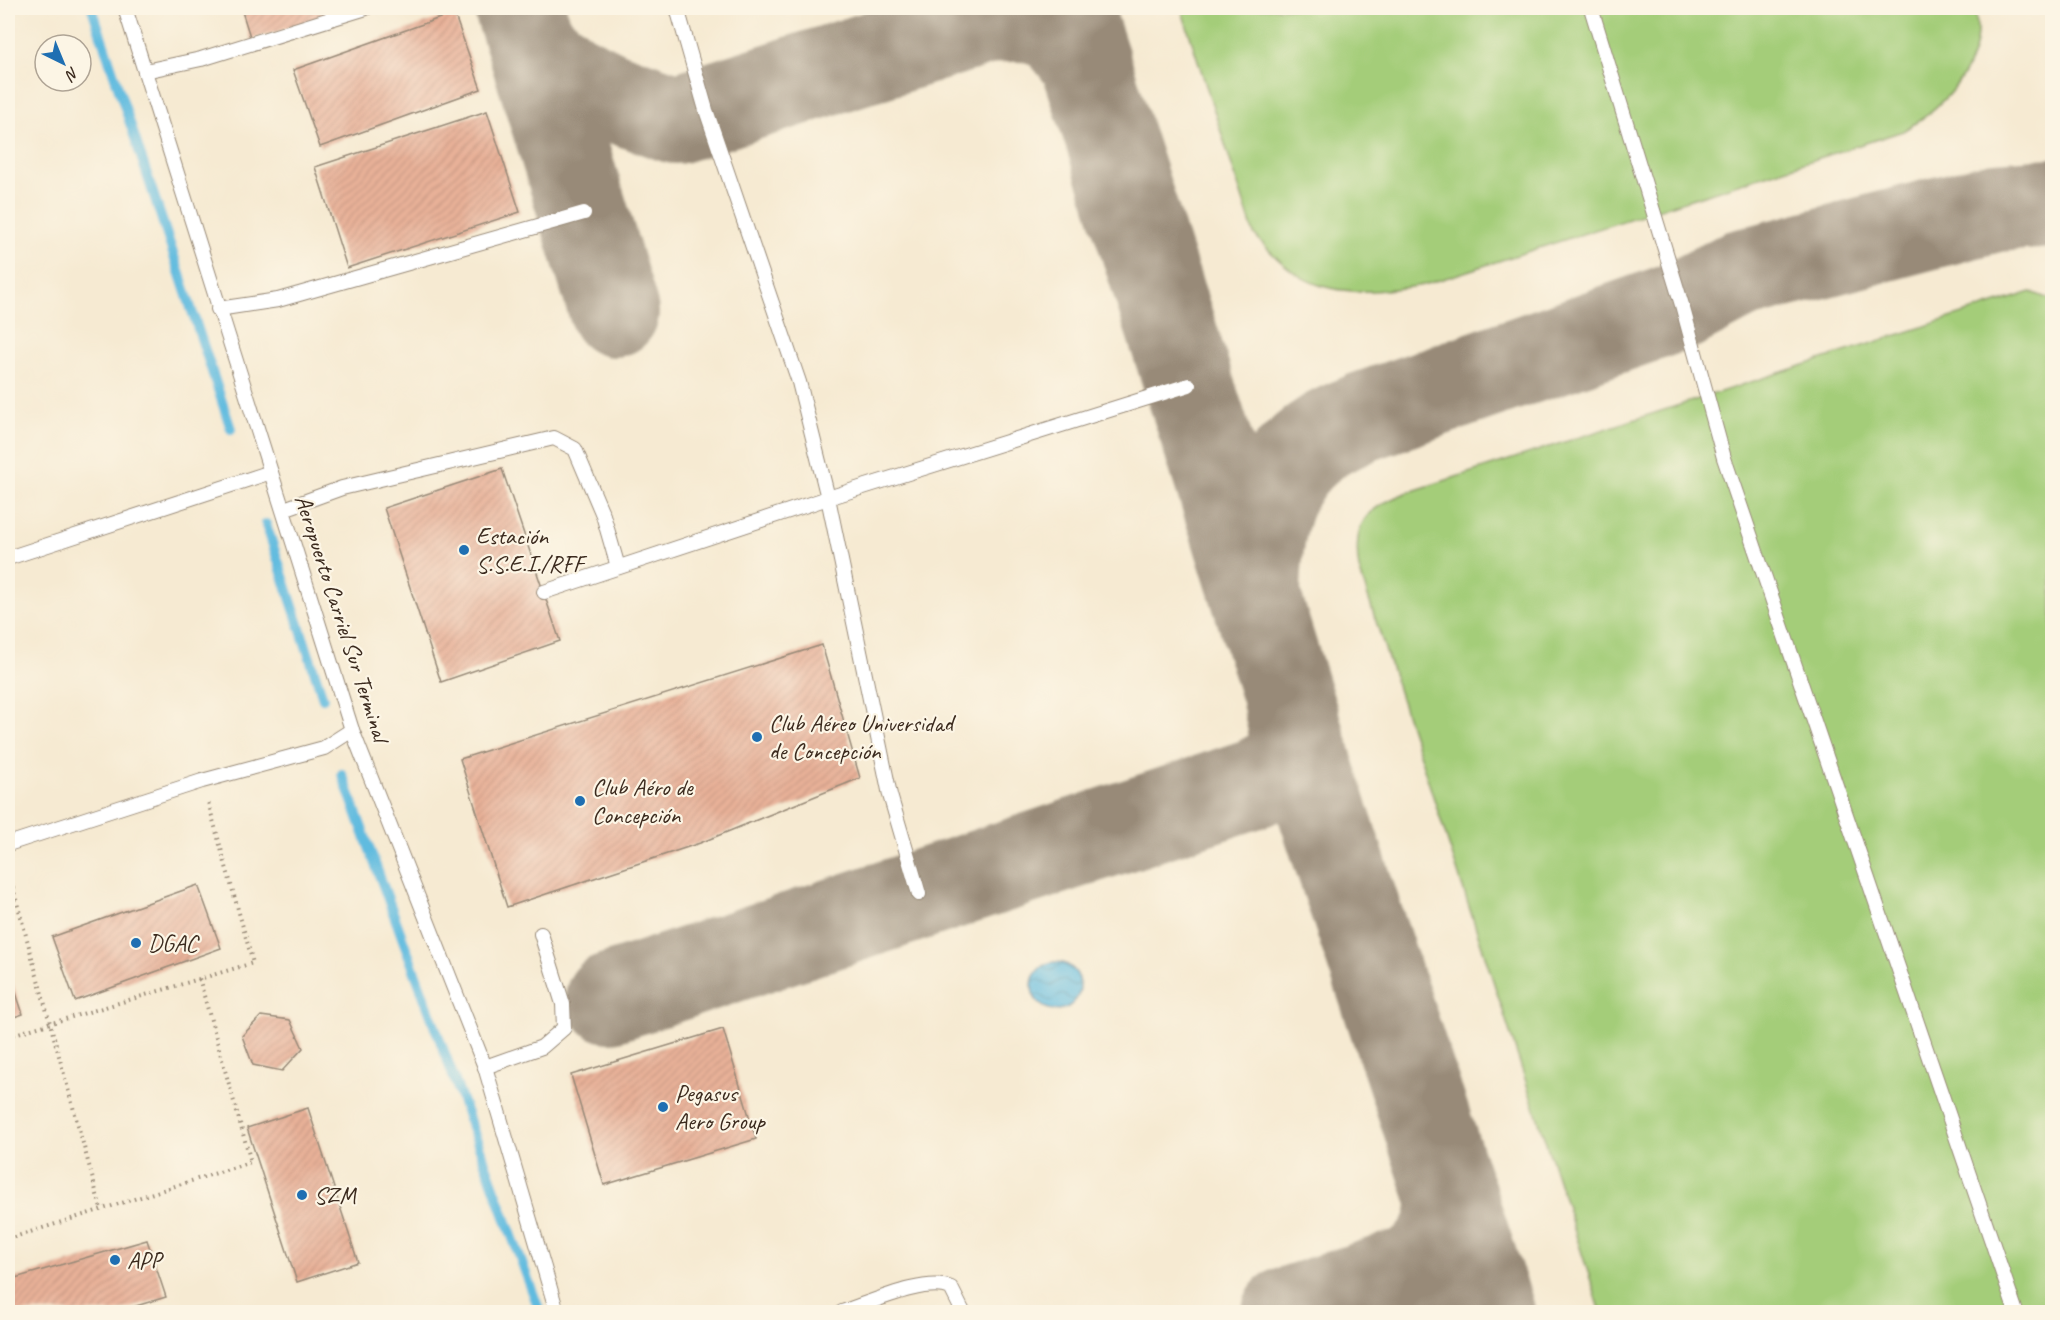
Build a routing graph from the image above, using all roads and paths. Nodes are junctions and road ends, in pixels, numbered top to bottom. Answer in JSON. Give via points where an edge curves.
{"nodes":[{"id":1,"x":125,"y":8,"type":"edge"},
{"id":2,"x":366,"y":8,"type":"edge"},
{"id":3,"x":677,"y":8,"type":"edge"},
{"id":4,"x":1591,"y":8,"type":"edge"},
{"id":5,"x":145,"y":70,"type":"junction"},
{"id":6,"x":584,"y":213,"type":"dead end"},
{"id":7,"x":218,"y":309,"type":"junction"},
{"id":8,"x":1189,"y":385,"type":"dead end"},
{"id":9,"x":272,"y":472,"type":"junction"},
{"id":10,"x":828,"y":498,"type":"junction"},
{"id":11,"x":284,"y":509,"type":"junction"},
{"id":12,"x":8,"y":558,"type":"edge"},
{"id":13,"x":618,"y":567,"type":"junction"},
{"id":14,"x":544,"y":592,"type":"dead end"},
{"id":15,"x":352,"y":730,"type":"junction"},
{"id":16,"x":202,"y":781,"type":"junction"},
{"id":17,"x":8,"y":844,"type":"edge"},
{"id":18,"x":8,"y":870,"type":"edge"},
{"id":19,"x":920,"y":894,"type":"dead end"},
{"id":20,"x":541,"y":934,"type":"dead end"},
{"id":21,"x":199,"y":978,"type":"junction"},
{"id":22,"x":49,"y":1024,"type":"junction"},
{"id":23,"x":8,"y":1036,"type":"edge"},
{"id":24,"x":485,"y":1067,"type":"junction"},
{"id":25,"x":101,"y":1209,"type":"junction"},
{"id":26,"x":8,"y":1239,"type":"edge"},
{"id":27,"x":557,"y":1312,"type":"edge"},
{"id":28,"x":842,"y":1312,"type":"edge"},
{"id":29,"x":963,"y":1312,"type":"edge"},
{"id":30,"x":2016,"y":1312,"type":"edge"}],
"edges":[{"from":1,"to":5,"type":"lane","name":"Aeropuerto Carriel Sur Terminal"},
{"from":2,"to":5,"type":"lane","via":[[201,59]]},
{"from":3,"to":10,"type":"lane","via":[[706,110],[800,382]]},
{"from":4,"to":30,"type":"lane","via":[[1682,305],[1724,458]]},
{"from":5,"to":7,"type":"lane","name":"Aeropuerto Carriel Sur Terminal"},
{"from":6,"to":7,"type":"lane","via":[[278,300]]},
{"from":7,"to":9,"type":"lane","name":"Aeropuerto Carriel Sur Terminal"},
{"from":8,"to":10,"type":"lane"},
{"from":9,"to":11,"type":"lane","name":"Aeropuerto Carriel Sur Terminal"},
{"from":9,"to":12,"type":"lane"},
{"from":10,"to":13,"type":"lane"},
{"from":10,"to":19,"type":"lane","via":[[890,795]]},
{"from":11,"to":13,"type":"lane","via":[[342,488],[554,438],[575,449],[603,515]]},
{"from":11,"to":15,"type":"lane","name":"Aeropuerto Carriel Sur Terminal"},
{"from":13,"to":14,"type":"lane"},
{"from":15,"to":16,"type":"lane","via":[[324,748]]},
{"from":15,"to":24,"type":"lane","name":"Aeropuerto Carriel Sur Terminal"},
{"from":16,"to":17,"type":"lane"},
{"from":16,"to":21,"type":"path","via":[[253,963]]},
{"from":18,"to":22,"type":"path"},
{"from":20,"to":24,"type":"lane","via":[[563,1004],[564,1028],[542,1047]]},
{"from":21,"to":22,"type":"path"},
{"from":21,"to":25,"type":"path","via":[[251,1162]]},
{"from":22,"to":23,"type":"path"},
{"from":22,"to":25,"type":"path"},
{"from":24,"to":27,"type":"lane","name":"Aeropuerto Carriel Sur Terminal"},
{"from":25,"to":26,"type":"path"},
{"from":28,"to":29,"type":"lane","via":[[940,1283],[951,1288]]}]}
